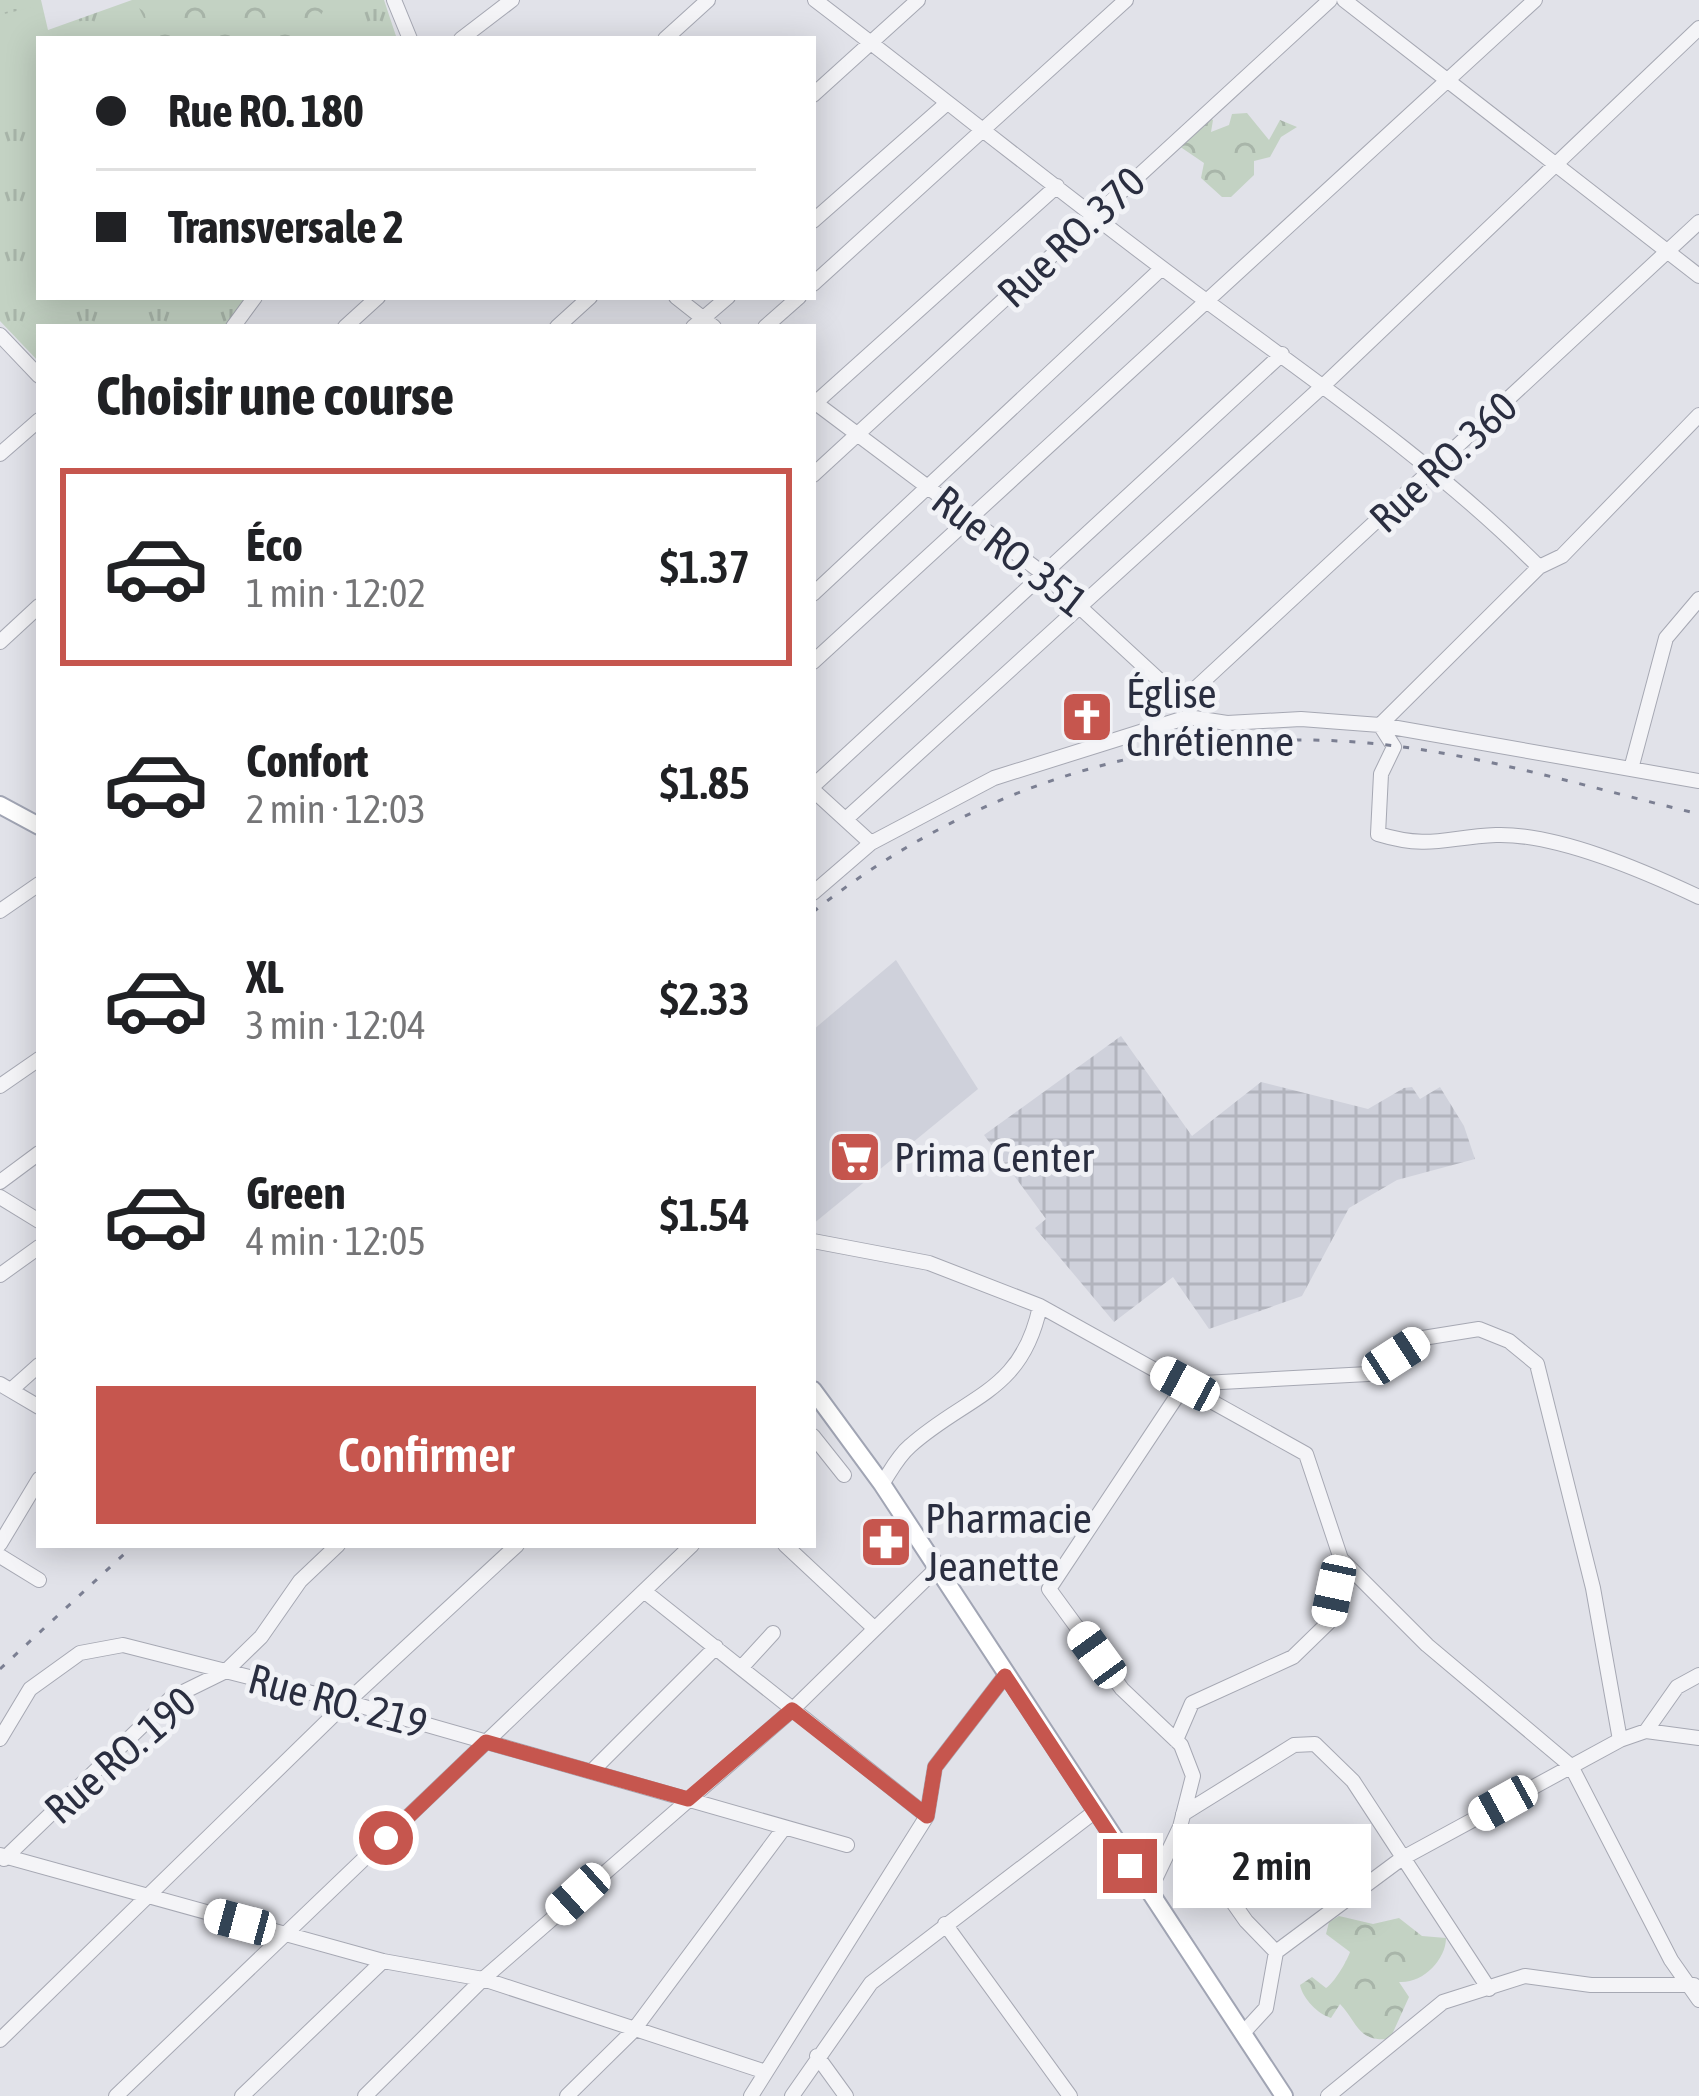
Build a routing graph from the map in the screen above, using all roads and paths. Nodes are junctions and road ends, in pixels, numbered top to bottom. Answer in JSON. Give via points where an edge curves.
{"nodes":[{"id":1,"x":394,"y":0,"type":"edge"},
{"id":2,"x":512,"y":0,"type":"edge"},
{"id":3,"x":708,"y":0,"type":"edge"},
{"id":4,"x":815,"y":0,"type":"edge"},
{"id":5,"x":918,"y":0,"type":"edge"},
{"id":6,"x":1126,"y":0,"type":"edge"},
{"id":7,"x":1330,"y":0,"type":"edge"},
{"id":8,"x":1344,"y":0,"type":"edge"},
{"id":9,"x":1534,"y":0,"type":"edge"},
{"id":10,"x":1699,"y":28,"type":"edge"},
{"id":11,"x":409,"y":36,"type":"edge"},
{"id":12,"x":465,"y":36,"type":"edge"},
{"id":13,"x":668,"y":36,"type":"edge"},
{"id":14,"x":871,"y":43,"type":"junction"},
{"id":15,"x":1450,"y":81,"type":"junction"},
{"id":16,"x":816,"y":92,"type":"edge"},
{"id":17,"x":946,"y":104,"type":"junction"},
{"id":18,"x":982,"y":133,"type":"junction"},
{"id":19,"x":1558,"y":165,"type":"junction"},
{"id":20,"x":1057,"y":186,"type":"junction"},
{"id":21,"x":1094,"y":215,"type":"junction"},
{"id":22,"x":816,"y":218,"type":"edge"},
{"id":23,"x":1699,"y":222,"type":"edge"},
{"id":24,"x":1665,"y":254,"type":"junction"},
{"id":25,"x":1162,"y":268,"type":"junction"},
{"id":26,"x":1699,"y":277,"type":"edge"},
{"id":27,"x":816,"y":281,"type":"edge"},
{"id":28,"x":376,"y":300,"type":"edge"},
{"id":29,"x":587,"y":300,"type":"edge"},
{"id":30,"x":679,"y":300,"type":"edge"},
{"id":31,"x":725,"y":300,"type":"edge"},
{"id":32,"x":796,"y":300,"type":"edge"},
{"id":33,"x":1206,"y":301,"type":"junction"},
{"id":34,"x":348,"y":324,"type":"edge"},
{"id":35,"x":560,"y":324,"type":"edge"},
{"id":36,"x":703,"y":324,"type":"edge"},
{"id":37,"x":768,"y":324,"type":"edge"},
{"id":38,"x":0,"y":335,"type":"edge"},
{"id":39,"x":1282,"y":354,"type":"junction"},
{"id":40,"x":36,"y":373,"type":"edge"},
{"id":41,"x":1325,"y":384,"type":"junction"},
{"id":42,"x":816,"y":401,"type":"edge"},
{"id":43,"x":816,"y":404,"type":"edge"},
{"id":44,"x":1699,"y":415,"type":"edge"},
{"id":45,"x":36,"y":423,"type":"edge"},
{"id":46,"x":859,"y":433,"type":"junction"},
{"id":47,"x":0,"y":454,"type":"edge"},
{"id":48,"x":816,"y":472,"type":"edge"},
{"id":49,"x":1434,"y":472,"type":"junction"},
{"id":50,"x":932,"y":488,"type":"junction"},
{"id":51,"x":970,"y":517,"type":"junction"},
{"id":52,"x":1539,"y":567,"type":"junction"},
{"id":53,"x":1045,"y":575,"type":"junction"},
{"id":54,"x":816,"y":591,"type":"edge"},
{"id":55,"x":1699,"y":599,"type":"edge"},
{"id":56,"x":1082,"y":606,"type":"junction"},
{"id":57,"x":36,"y":609,"type":"edge"},
{"id":58,"x":0,"y":642,"type":"edge"},
{"id":59,"x":816,"y":659,"type":"edge"},
{"id":60,"x":1184,"y":699,"type":"junction"},
{"id":61,"x":1188,"y":717,"type":"junction"},
{"id":62,"x":1380,"y":725,"type":"junction"},
{"id":63,"x":1631,"y":770,"type":"junction"},
{"id":64,"x":1699,"y":781,"type":"edge"},
{"id":65,"x":816,"y":785,"type":"edge"},
{"id":66,"x":816,"y":791,"type":"edge"},
{"id":67,"x":0,"y":805,"type":"edge"},
{"id":68,"x":848,"y":818,"type":"junction"},
{"id":69,"x":36,"y":824,"type":"edge"},
{"id":70,"x":872,"y":843,"type":"junction"},
{"id":71,"x":36,"y":886,"type":"edge"},
{"id":72,"x":816,"y":890,"type":"edge"},
{"id":73,"x":1699,"y":897,"type":"edge"},
{"id":74,"x":0,"y":911,"type":"edge"},
{"id":75,"x":36,"y":1061,"type":"edge"},
{"id":76,"x":0,"y":1086,"type":"edge"},
{"id":77,"x":36,"y":1155,"type":"edge"},
{"id":78,"x":0,"y":1182,"type":"edge"},
{"id":79,"x":0,"y":1197,"type":"edge"},
{"id":80,"x":36,"y":1219,"type":"edge"},
{"id":81,"x":816,"y":1242,"type":"edge"},
{"id":82,"x":36,"y":1249,"type":"edge"},
{"id":83,"x":0,"y":1275,"type":"edge"},
{"id":84,"x":1040,"y":1306,"type":"junction"},
{"id":85,"x":36,"y":1367,"type":"edge"},
{"id":86,"x":1185,"y":1384,"type":"junction"},
{"id":87,"x":6,"y":1387,"type":"edge"},
{"id":88,"x":816,"y":1394,"type":"edge"},
{"id":89,"x":36,"y":1405,"type":"edge"},
{"id":90,"x":816,"y":1440,"type":"edge"},
{"id":91,"x":844,"y":1475,"type":"dead end"},
{"id":92,"x":36,"y":1484,"type":"edge"},
{"id":93,"x":882,"y":1484,"type":"junction"},
{"id":94,"x":0,"y":1544,"type":"edge"},
{"id":95,"x":335,"y":1548,"type":"edge"},
{"id":96,"x":515,"y":1548,"type":"edge"},
{"id":97,"x":689,"y":1548,"type":"edge"},
{"id":98,"x":788,"y":1548,"type":"edge"},
{"id":99,"x":0,"y":1556,"type":"edge"},
{"id":100,"x":1341,"y":1558,"type":"junction"},
{"id":101,"x":934,"y":1571,"type":"junction"},
{"id":102,"x":39,"y":1580,"type":"dead end"},
{"id":103,"x":644,"y":1591,"type":"junction"},
{"id":104,"x":874,"y":1628,"type":"junction"},
{"id":105,"x":773,"y":1633,"type":"dead end"},
{"id":106,"x":716,"y":1647,"type":"junction"},
{"id":107,"x":741,"y":1668,"type":"junction"},
{"id":108,"x":226,"y":1670,"type":"junction"},
{"id":109,"x":1699,"y":1675,"type":"edge"},
{"id":110,"x":1005,"y":1676,"type":"junction"},
{"id":111,"x":347,"y":1702,"type":"junction"},
{"id":112,"x":792,"y":1710,"type":"junction"},
{"id":113,"x":1646,"y":1731,"type":"junction"},
{"id":114,"x":0,"y":1738,"type":"edge"},
{"id":115,"x":1699,"y":1738,"type":"edge"},
{"id":116,"x":1176,"y":1740,"type":"junction"},
{"id":117,"x":1620,"y":1740,"type":"junction"},
{"id":118,"x":486,"y":1742,"type":"junction"},
{"id":119,"x":1571,"y":1766,"type":"junction"},
{"id":120,"x":592,"y":1771,"type":"junction"},
{"id":121,"x":688,"y":1799,"type":"junction"},
{"id":122,"x":1093,"y":1814,"type":"junction"},
{"id":123,"x":927,"y":1816,"type":"junction"},
{"id":124,"x":1182,"y":1821,"type":"junction"},
{"id":125,"x":784,"y":1828,"type":"junction"},
{"id":126,"x":848,"y":1845,"type":"dead end"},
{"id":127,"x":2,"y":1858,"type":"edge"},
{"id":128,"x":1401,"y":1859,"type":"junction"},
{"id":129,"x":1149,"y":1892,"type":"junction"},
{"id":130,"x":151,"y":1897,"type":"junction"},
{"id":131,"x":945,"y":1924,"type":"junction"},
{"id":132,"x":285,"y":1934,"type":"junction"},
{"id":133,"x":1276,"y":1952,"type":"junction"},
{"id":134,"x":383,"y":1961,"type":"junction"},
{"id":135,"x":483,"y":1979,"type":"junction"},
{"id":136,"x":1694,"y":1985,"type":"edge"},
{"id":137,"x":1489,"y":1989,"type":"junction"},
{"id":138,"x":1699,"y":2000,"type":"edge"},
{"id":139,"x":633,"y":2031,"type":"junction"},
{"id":140,"x":1243,"y":2032,"type":"junction"},
{"id":141,"x":0,"y":2040,"type":"edge"},
{"id":142,"x":817,"y":2056,"type":"junction"},
{"id":143,"x":766,"y":2072,"type":"junction"},
{"id":144,"x":116,"y":2096,"type":"edge"},
{"id":145,"x":242,"y":2096,"type":"edge"},
{"id":146,"x":365,"y":2096,"type":"edge"},
{"id":147,"x":567,"y":2096,"type":"edge"},
{"id":148,"x":751,"y":2096,"type":"edge"},
{"id":149,"x":791,"y":2096,"type":"edge"},
{"id":150,"x":846,"y":2096,"type":"edge"},
{"id":151,"x":1070,"y":2096,"type":"edge"},
{"id":152,"x":1283,"y":2096,"type":"edge"},
{"id":153,"x":1328,"y":2096,"type":"edge"}],
"edges":[{"from":1,"to":11,"type":"street"},
{"from":2,"to":12,"type":"street"},
{"from":3,"to":13,"type":"street"},
{"from":4,"to":14,"type":"street"},
{"from":5,"to":14,"type":"street"},
{"from":6,"to":18,"type":"street"},
{"from":7,"to":21,"type":"street","name":"Rue RO. 370"},
{"from":8,"to":15,"type":"street"},
{"from":9,"to":15,"type":"street"},
{"from":10,"to":19,"type":"street"},
{"from":14,"to":16,"type":"street"},
{"from":14,"to":17,"type":"street"},
{"from":15,"to":19,"type":"street"},
{"from":15,"to":33,"type":"street"},
{"from":17,"to":18,"type":"street"},
{"from":17,"to":22,"type":"street"},
{"from":18,"to":20,"type":"street"},
{"from":18,"to":27,"type":"street"},
{"from":19,"to":24,"type":"street"},
{"from":19,"to":41,"type":"street"},
{"from":20,"to":21,"type":"street"},
{"from":20,"to":42,"type":"street"},
{"from":21,"to":25,"type":"street"},
{"from":21,"to":46,"type":"street","name":"Rue RO. 370"},
{"from":23,"to":24,"type":"street","name":"Rue RO. 360"},
{"from":24,"to":26,"type":"street"},
{"from":24,"to":49,"type":"street","name":"Rue RO. 360"},
{"from":25,"to":33,"type":"street"},
{"from":25,"to":50,"type":"street"},
{"from":28,"to":34,"type":"street"},
{"from":29,"to":35,"type":"street"},
{"from":30,"to":36,"type":"street"},
{"from":31,"to":36,"type":"street"},
{"from":32,"to":37,"type":"street"},
{"from":33,"to":39,"type":"street"},
{"from":33,"to":51,"type":"street"},
{"from":38,"to":40,"type":"street"},
{"from":39,"to":41,"type":"street"},
{"from":39,"to":53,"type":"street"},
{"from":41,"to":49,"type":"street"},
{"from":41,"to":56,"type":"street"},
{"from":43,"to":46,"type":"street","name":"Rue RO. 351"},
{"from":44,"to":52,"type":"street","via":[[1562,556]]},
{"from":45,"to":47,"type":"street"},
{"from":46,"to":48,"type":"street","name":"Rue RO. 370"},
{"from":46,"to":50,"type":"street","name":"Rue RO. 351"},
{"from":49,"to":52,"type":"street"},
{"from":49,"to":60,"type":"street","name":"Rue RO. 360"},
{"from":50,"to":51,"type":"street","name":"Rue RO. 351"},
{"from":50,"to":54,"type":"street"},
{"from":51,"to":53,"type":"street","name":"Rue RO. 351"},
{"from":51,"to":59,"type":"street"},
{"from":52,"to":62,"type":"street"},
{"from":53,"to":56,"type":"street","name":"Rue RO. 351"},
{"from":53,"to":65,"type":"street"},
{"from":55,"to":63,"type":"street","via":[[1666,638]]},
{"from":56,"to":60,"type":"street","name":"Rue RO. 351"},
{"from":56,"to":68,"type":"street"},
{"from":57,"to":58,"type":"street"},
{"from":60,"to":61,"type":"street"},
{"from":61,"to":62,"type":"street"},
{"from":61,"to":70,"type":"street","via":[[994,778]]},
{"from":62,"to":63,"type":"street"},
{"from":62,"to":73,"type":"street","via":[[1394,746],[1381,774],[1378,835],[1419,847],[1500,835],[1621,860]]},
{"from":63,"to":64,"type":"street"},
{"from":66,"to":68,"type":"street"},
{"from":67,"to":69,"type":"main road"},
{"from":68,"to":70,"type":"street"},
{"from":70,"to":72,"type":"street"},
{"from":71,"to":74,"type":"street"},
{"from":75,"to":76,"type":"street"},
{"from":77,"to":78,"type":"street"},
{"from":79,"to":80,"type":"street"},
{"from":81,"to":84,"type":"street","via":[[929,1263]]},
{"from":82,"to":83,"type":"street"},
{"from":84,"to":86,"type":"street"},
{"from":84,"to":93,"type":"street","via":[[1032,1341],[1010,1374],[907,1448]]},
{"from":85,"to":87,"type":"street"},
{"from":86,"to":100,"type":"street","via":[[1306,1454]]},
{"from":86,"to":116,"type":"street","via":[[1048,1589],[1121,1688]]},
{"from":86,"to":117,"type":"street","via":[[1368,1374],[1423,1338],[1479,1329],[1509,1341],[1537,1364],[1593,1588]]},
{"from":87,"to":89,"type":"street"},
{"from":88,"to":93,"type":"main road"},
{"from":90,"to":91,"type":"street"},
{"from":92,"to":94,"type":"street"},
{"from":93,"to":101,"type":"main road"},
{"from":95,"to":108,"type":"street","name":"Rue RO. 190"},
{"from":96,"to":111,"type":"street"},
{"from":97,"to":103,"type":"street"},
{"from":98,"to":104,"type":"street"},
{"from":99,"to":102,"type":"street"},
{"from":100,"to":116,"type":"street","via":[[1328,1623],[1293,1657],[1192,1703]]},
{"from":100,"to":119,"type":"street","via":[[1427,1645]]},
{"from":101,"to":104,"type":"street"},
{"from":101,"to":110,"type":"main road"},
{"from":103,"to":106,"type":"street"},
{"from":103,"to":118,"type":"street"},
{"from":104,"to":112,"type":"street"},
{"from":105,"to":107,"type":"street"},
{"from":106,"to":107,"type":"street"},
{"from":106,"to":120,"type":"street"},
{"from":107,"to":112,"type":"street"},
{"from":108,"to":111,"type":"street","name":"Rue RO. 219"},
{"from":108,"to":114,"type":"street","name":"Rue RO. 219","via":[[98,1646],[31,1689]]},
{"from":108,"to":127,"type":"street","name":"Rue RO. 190","via":[[171,1698]]},
{"from":109,"to":113,"type":"street","via":[[1677,1687]]},
{"from":110,"to":122,"type":"main road"},
{"from":110,"to":123,"type":"street","via":[[935,1767]]},
{"from":111,"to":118,"type":"street","name":"Rue RO. 219"},
{"from":111,"to":130,"type":"street"},
{"from":112,"to":121,"type":"street"},
{"from":112,"to":123,"type":"street"},
{"from":113,"to":115,"type":"street"},
{"from":113,"to":117,"type":"street"},
{"from":116,"to":124,"type":"street","via":[[1193,1776]]},
{"from":117,"to":119,"type":"street"},
{"from":118,"to":120,"type":"street","name":"Rue RO. 219"},
{"from":118,"to":132,"type":"street"},
{"from":119,"to":128,"type":"street"},
{"from":119,"to":136,"type":"street","via":[[1671,1960]]},
{"from":120,"to":121,"type":"street","name":"Rue RO. 219"},
{"from":121,"to":125,"type":"street","name":"Rue RO. 219"},
{"from":121,"to":135,"type":"street"},
{"from":122,"to":129,"type":"main road"},
{"from":122,"to":131,"type":"street"},
{"from":123,"to":143,"type":"street"},
{"from":124,"to":128,"type":"street","via":[[1294,1744],[1315,1744],[1353,1781]]},
{"from":124,"to":129,"type":"street"},
{"from":124,"to":133,"type":"street","via":[[1246,1921]]},
{"from":125,"to":126,"type":"street","name":"Rue RO. 219"},
{"from":125,"to":139,"type":"street"},
{"from":127,"to":130,"type":"street"},
{"from":128,"to":133,"type":"street"},
{"from":128,"to":137,"type":"street"},
{"from":129,"to":140,"type":"main road"},
{"from":130,"to":132,"type":"street"},
{"from":130,"to":141,"type":"street"},
{"from":131,"to":142,"type":"street","via":[[872,1983]]},
{"from":131,"to":151,"type":"street"},
{"from":132,"to":134,"type":"street"},
{"from":132,"to":144,"type":"street"},
{"from":133,"to":140,"type":"street","via":[[1267,2008]]},
{"from":134,"to":135,"type":"street"},
{"from":134,"to":145,"type":"street"},
{"from":135,"to":139,"type":"street"},
{"from":135,"to":146,"type":"street"},
{"from":136,"to":137,"type":"street","via":[[1525,1976]]},
{"from":136,"to":138,"type":"street"},
{"from":137,"to":153,"type":"street","via":[[1443,2002]]},
{"from":139,"to":143,"type":"street"},
{"from":139,"to":147,"type":"street"},
{"from":140,"to":152,"type":"main road"},
{"from":142,"to":149,"type":"street"},
{"from":142,"to":150,"type":"street"},
{"from":143,"to":148,"type":"street"}]}
